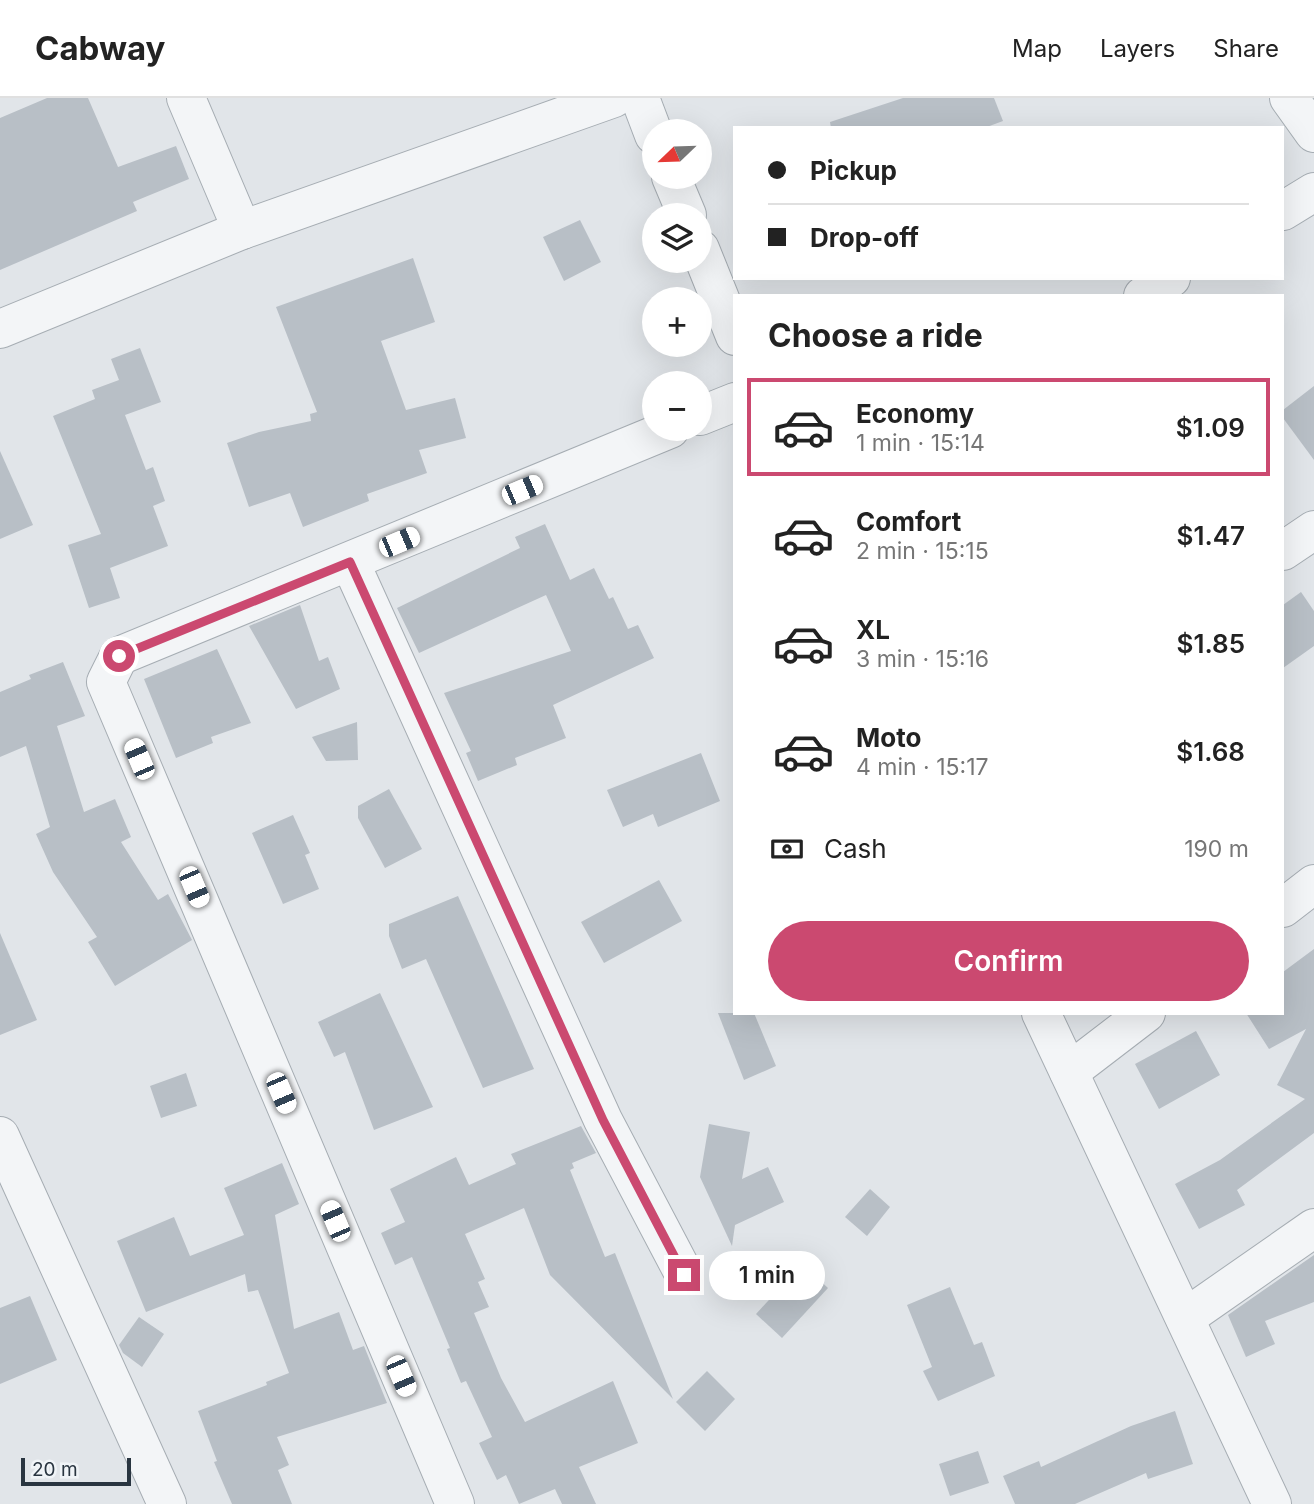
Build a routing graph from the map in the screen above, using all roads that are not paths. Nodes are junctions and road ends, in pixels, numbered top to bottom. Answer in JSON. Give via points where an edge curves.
{"nodes":[{"id":1,"x":186,"y":98,"type":"edge"},
{"id":2,"x":614,"y":98,"type":"edge"},
{"id":3,"x":640,"y":98,"type":"edge"},
{"id":4,"x":1289,"y":98,"type":"edge"},
{"id":5,"x":648,"y":119,"type":"edge"},
{"id":6,"x":1314,"y":133,"type":"edge"},
{"id":7,"x":1314,"y":192,"type":"edge"},
{"id":8,"x":1284,"y":210,"type":"edge"},
{"id":9,"x":242,"y":230,"type":"junction"},
{"id":10,"x":710,"y":273,"type":"edge"},
{"id":11,"x":1168,"y":280,"type":"edge"},
{"id":12,"x":1146,"y":294,"type":"edge"},
{"id":13,"x":0,"y":329,"type":"edge"},
{"id":14,"x":733,"y":331,"type":"edge"},
{"id":15,"x":733,"y":403,"type":"edge"},
{"id":16,"x":712,"y":411,"type":"edge"},
{"id":17,"x":642,"y":441,"type":"edge"},
{"id":18,"x":1314,"y":530,"type":"edge"},
{"id":19,"x":1284,"y":550,"type":"edge"},
{"id":20,"x":350,"y":562,"type":"junction"},
{"id":21,"x":1314,"y":884,"type":"edge"},
{"id":22,"x":1284,"y":907,"type":"edge"},
{"id":23,"x":1042,"y":1015,"type":"edge"},
{"id":24,"x":1143,"y":1015,"type":"edge"},
{"id":25,"x":1069,"y":1072,"type":"junction"},
{"id":26,"x":0,"y":1136,"type":"edge"},
{"id":27,"x":1314,"y":1228,"type":"edge"},
{"id":28,"x":684,"y":1275,"type":"dead end"},
{"id":29,"x":1185,"y":1318,"type":"junction"},
{"id":30,"x":167,"y":1504,"type":"edge"},
{"id":31,"x":455,"y":1504,"type":"edge"},
{"id":32,"x":1272,"y":1504,"type":"edge"}],
"edges":[{"from":1,"to":9,"type":"street"},
{"from":2,"to":9,"type":"street"},
{"from":3,"to":5,"type":"street"},
{"from":4,"to":6,"type":"street"},
{"from":7,"to":8,"type":"street"},
{"from":9,"to":13,"type":"street"},
{"from":10,"to":14,"type":"street"},
{"from":11,"to":12,"type":"street"},
{"from":15,"to":16,"type":"street"},
{"from":17,"to":20,"type":"street"},
{"from":18,"to":19,"type":"street"},
{"from":20,"to":28,"type":"street","via":[[603,1120]]},
{"from":20,"to":31,"type":"street","via":[[119,656],[106,682]]},
{"from":21,"to":22,"type":"street"},
{"from":23,"to":25,"type":"street"},
{"from":24,"to":25,"type":"street"},
{"from":25,"to":29,"type":"street"},
{"from":26,"to":30,"type":"street"},
{"from":27,"to":29,"type":"street"},
{"from":29,"to":32,"type":"street"}]}
